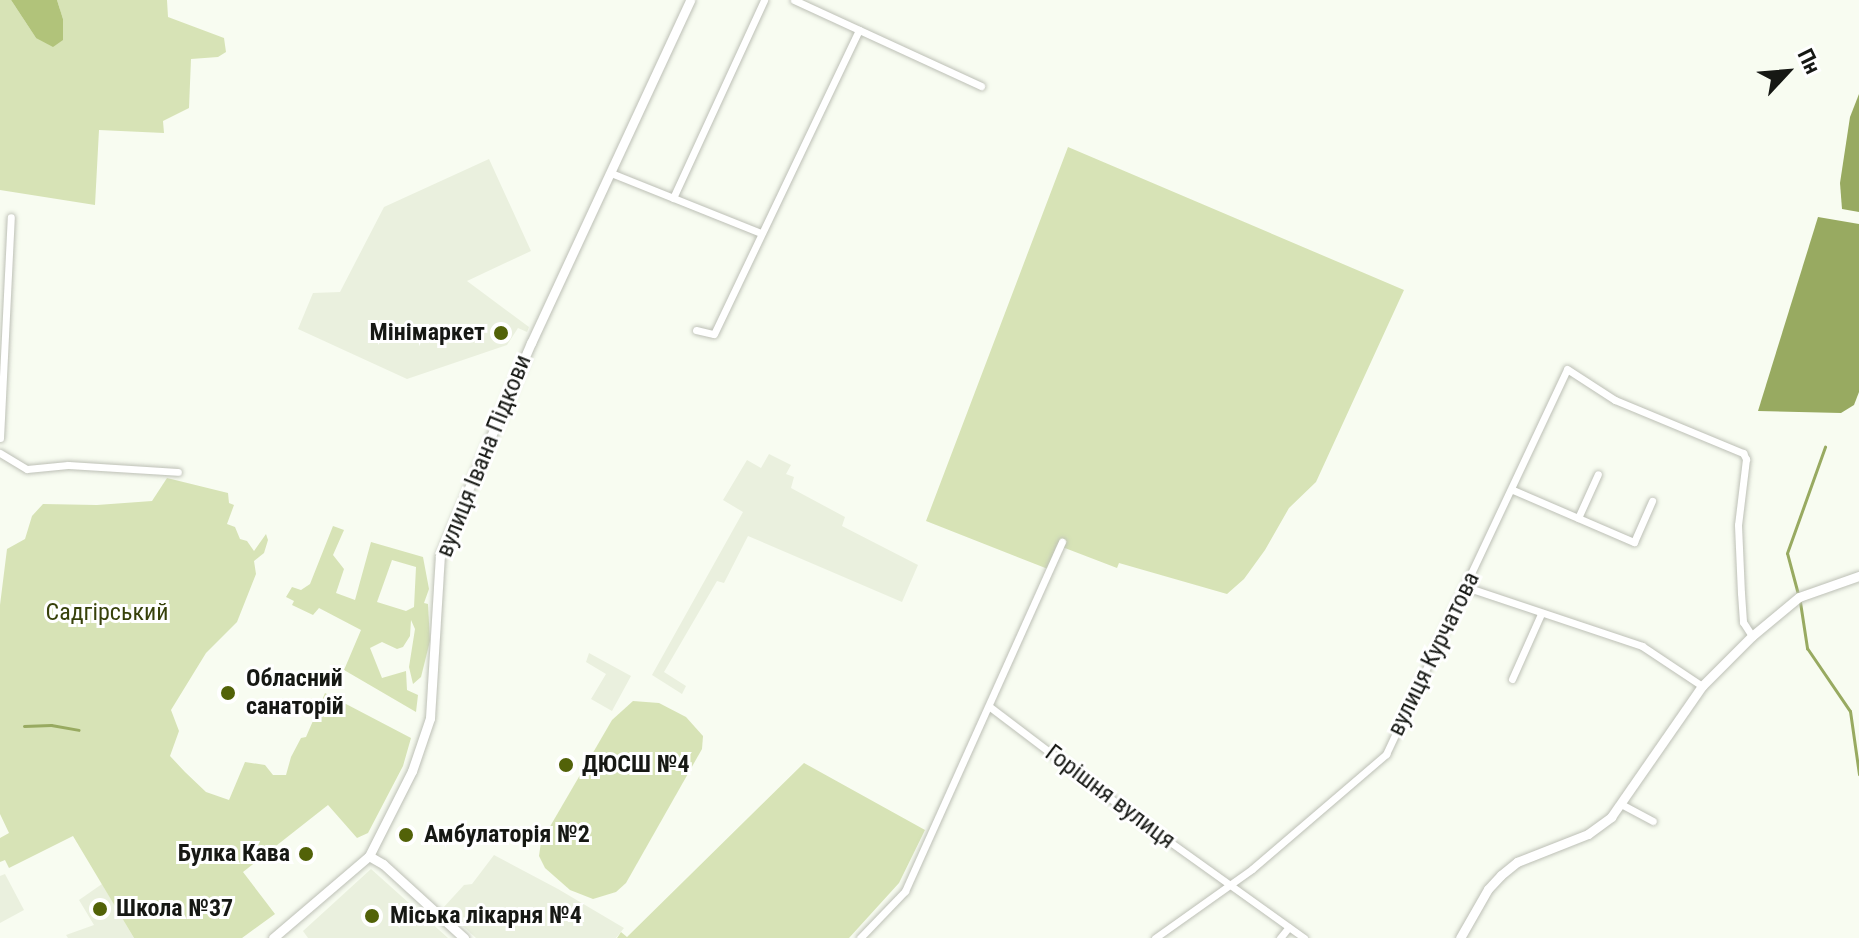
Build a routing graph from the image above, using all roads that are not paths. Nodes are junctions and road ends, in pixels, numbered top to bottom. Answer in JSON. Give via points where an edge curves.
{"nodes":[{"id":1,"x":690,"y":0,"type":"edge"},
{"id":2,"x":764,"y":0,"type":"edge"},
{"id":3,"x":794,"y":0,"type":"edge"},
{"id":4,"x":859,"y":30,"type":"junction"},
{"id":5,"x":981,"y":86,"type":"dead end"},
{"id":6,"x":611,"y":173,"type":"junction"},
{"id":7,"x":673,"y":198,"type":"junction"},
{"id":8,"x":11,"y":217,"type":"dead end"},
{"id":9,"x":761,"y":233,"type":"junction"},
{"id":10,"x":696,"y":330,"type":"dead end"},
{"id":11,"x":0,"y":438,"type":"edge"},
{"id":12,"x":0,"y":453,"type":"edge"},
{"id":13,"x":178,"y":472,"type":"dead end"},
{"id":14,"x":1598,"y":474,"type":"dead end"},
{"id":15,"x":1513,"y":490,"type":"junction"},
{"id":16,"x":1652,"y":501,"type":"dead end"},
{"id":17,"x":1578,"y":518,"type":"junction"},
{"id":18,"x":1062,"y":542,"type":"dead end"},
{"id":19,"x":1859,"y":576,"type":"edge"},
{"id":20,"x":1466,"y":587,"type":"junction"},
{"id":21,"x":1541,"y":614,"type":"junction"},
{"id":22,"x":1752,"y":636,"type":"junction"},
{"id":23,"x":1512,"y":679,"type":"dead end"},
{"id":24,"x":1702,"y":686,"type":"junction"},
{"id":25,"x":990,"y":707,"type":"junction"},
{"id":26,"x":1621,"y":804,"type":"junction"},
{"id":27,"x":1653,"y":821,"type":"dead end"},
{"id":28,"x":369,"y":856,"type":"junction"},
{"id":29,"x":1231,"y":885,"type":"junction"},
{"id":30,"x":1289,"y":927,"type":"junction"},
{"id":31,"x":273,"y":938,"type":"edge"},
{"id":32,"x":464,"y":938,"type":"edge"},
{"id":33,"x":860,"y":938,"type":"edge"},
{"id":34,"x":1155,"y":938,"type":"edge"},
{"id":35,"x":1280,"y":938,"type":"edge"},
{"id":36,"x":1304,"y":938,"type":"edge"},
{"id":37,"x":1460,"y":938,"type":"edge"}],
"edges":[{"from":1,"to":6,"type":"street","name":"вулиця Івана Підкови"},
{"from":2,"to":7,"type":"street"},
{"from":3,"to":4,"type":"street"},
{"from":4,"to":5,"type":"street"},
{"from":4,"to":9,"type":"street"},
{"from":6,"to":7,"type":"street"},
{"from":6,"to":28,"type":"street","name":"вулиця Івана Підкови","via":[[440,556],[430,718],[412,771]]},
{"from":7,"to":9,"type":"street"},
{"from":8,"to":11,"type":"street"},
{"from":9,"to":10,"type":"street","via":[[714,334]]},
{"from":12,"to":13,"type":"street","via":[[27,469],[68,465]]},
{"from":14,"to":17,"type":"street"},
{"from":15,"to":17,"type":"street"},
{"from":15,"to":20,"type":"street","name":"вулиця Курчатова"},
{"from":15,"to":22,"type":"street","name":"вулиця Курчатова","via":[[1567,369],[1615,400],[1743,453],[1741,593],[1743,622]]},
{"from":16,"to":17,"type":"street","via":[[1634,542]]},
{"from":18,"to":25,"type":"street"},
{"from":19,"to":22,"type":"street","via":[[1799,597]]},
{"from":20,"to":21,"type":"street"},
{"from":20,"to":29,"type":"street","name":"вулиця Курчатова","via":[[1386,754]]},
{"from":21,"to":23,"type":"street"},
{"from":21,"to":24,"type":"street","via":[[1642,646]]},
{"from":22,"to":24,"type":"street"},
{"from":24,"to":26,"type":"street"},
{"from":25,"to":29,"type":"street","name":"Горішня вулиця"},
{"from":25,"to":33,"type":"street","via":[[905,891]]},
{"from":26,"to":27,"type":"street"},
{"from":26,"to":37,"type":"street","via":[[1588,834],[1517,862],[1501,875]]},
{"from":28,"to":31,"type":"street","name":"вулиця Івана Підкови"},
{"from":28,"to":32,"type":"street"},
{"from":29,"to":30,"type":"street","name":"Горішня вулиця"},
{"from":29,"to":34,"type":"street","name":"вулиця Курчатова"},
{"from":30,"to":35,"type":"street"},
{"from":30,"to":36,"type":"street","name":"Горішня вулиця"}]}
